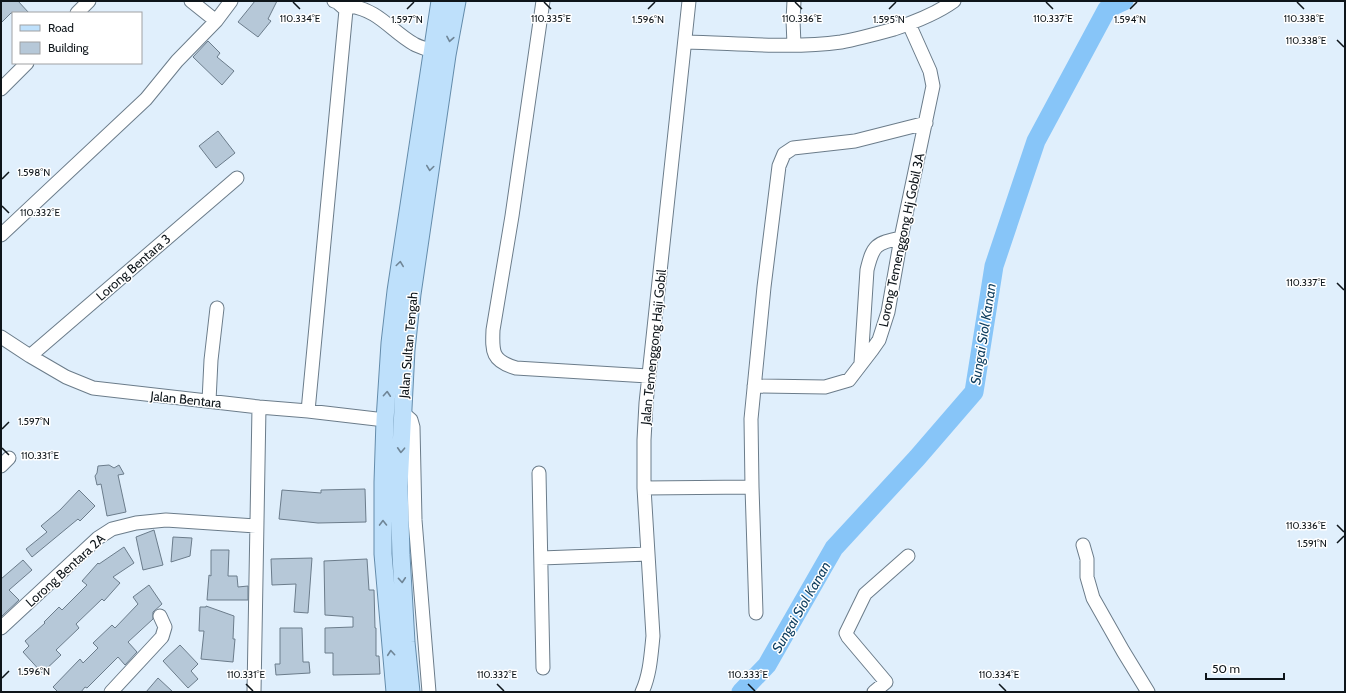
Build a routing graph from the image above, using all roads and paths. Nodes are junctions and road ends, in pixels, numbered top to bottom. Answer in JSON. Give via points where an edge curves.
{"nodes":[{"id":1,"x":89,"y":1,"type":"edge"},
{"id":2,"x":191,"y":1,"type":"edge"},
{"id":3,"x":231,"y":1,"type":"edge"},
{"id":4,"x":334,"y":1,"type":"edge"},
{"id":5,"x":440,"y":1,"type":"edge"},
{"id":6,"x":457,"y":1,"type":"edge"},
{"id":7,"x":543,"y":1,"type":"edge"},
{"id":8,"x":689,"y":1,"type":"edge"},
{"id":9,"x":794,"y":1,"type":"edge"},
{"id":10,"x":954,"y":1,"type":"edge"},
{"id":11,"x":346,"y":10,"type":"junction"},
{"id":12,"x":78,"y":12,"type":"edge"},
{"id":13,"x":216,"y":21,"type":"junction"},
{"id":14,"x":909,"y":24,"type":"junction"},
{"id":15,"x":685,"y":42,"type":"junction"},
{"id":16,"x":794,"y":45,"type":"junction"},
{"id":17,"x":432,"y":51,"type":"junction"},
{"id":18,"x":26,"y":64,"type":"edge"},
{"id":19,"x":1,"y":89,"type":"edge"},
{"id":20,"x":926,"y":123,"type":"junction"},
{"id":21,"x":237,"y":178,"type":"dead end"},
{"id":22,"x":1,"y":235,"type":"edge"},
{"id":23,"x":901,"y":238,"type":"junction"},
{"id":24,"x":217,"y":308,"type":"dead end"},
{"id":25,"x":1,"y":337,"type":"edge"},
{"id":26,"x":30,"y":356,"type":"junction"},
{"id":27,"x":861,"y":363,"type":"junction"},
{"id":28,"x":648,"y":376,"type":"junction"},
{"id":29,"x":754,"y":386,"type":"junction"},
{"id":30,"x":209,"y":402,"type":"junction"},
{"id":31,"x":259,"y":407,"type":"junction"},
{"id":32,"x":308,"y":411,"type":"junction"},
{"id":33,"x":403,"y":413,"type":"junction"},
{"id":34,"x":385,"y":420,"type":"junction"},
{"id":35,"x":539,"y":473,"type":"dead end"},
{"id":36,"x":752,"y":487,"type":"junction"},
{"id":37,"x":644,"y":488,"type":"junction"},
{"id":38,"x":256,"y":526,"type":"junction"},
{"id":39,"x":1083,"y":545,"type":"dead end"},
{"id":40,"x":648,"y":554,"type":"junction"},
{"id":41,"x":908,"y":556,"type":"dead end"},
{"id":42,"x":541,"y":558,"type":"junction"},
{"id":43,"x":756,"y":614,"type":"dead end"},
{"id":44,"x":160,"y":616,"type":"dead end"},
{"id":45,"x":1,"y":628,"type":"edge"},
{"id":46,"x":543,"y":668,"type":"dead end"},
{"id":47,"x":111,"y":692,"type":"edge"},
{"id":48,"x":254,"y":692,"type":"edge"},
{"id":49,"x":395,"y":692,"type":"edge"},
{"id":50,"x":411,"y":692,"type":"edge"},
{"id":51,"x":429,"y":692,"type":"edge"},
{"id":52,"x":642,"y":692,"type":"edge"},
{"id":53,"x":874,"y":692,"type":"edge"},
{"id":54,"x":1148,"y":692,"type":"edge"}],
"edges":[{"from":1,"to":12,"type":"street"},
{"from":2,"to":13,"type":"street"},
{"from":3,"to":13,"type":"street"},
{"from":4,"to":11,"type":"street"},
{"from":5,"to":17,"type":"main road","name":"Jalan Sultan Tengah"},
{"from":6,"to":33,"type":"main road","name":"Jalan Sultan Tengah","one_way":true,"via":[[412,294]]},
{"from":7,"to":28,"type":"street","via":[[493,330],[493,352],[505,365],[516,368]]},
{"from":8,"to":15,"type":"street","name":"Jalan Temenggong Haji Gobil"},
{"from":9,"to":16,"type":"street"},
{"from":10,"to":14,"type":"street"},
{"from":11,"to":17,"type":"street","via":[[350,6],[371,12],[415,45]]},
{"from":11,"to":32,"type":"street"},
{"from":13,"to":22,"type":"street","via":[[177,61],[146,99]]},
{"from":14,"to":16,"type":"street","via":[[840,42]]},
{"from":14,"to":20,"type":"street","name":"Lorong Temenggong Hj Gobil 3A","via":[[932,78],[933,86]]},
{"from":15,"to":16,"type":"street"},
{"from":15,"to":28,"type":"street","name":"Jalan Temenggong Haji Gobil"},
{"from":34,"to":17,"type":"main road","name":"Jalan Sultan Tengah","one_way":true,"via":[[396,291]]},
{"from":18,"to":19,"type":"street"},
{"from":20,"to":23,"type":"street","name":"Lorong Temenggong Hj Gobil 3A"},
{"from":20,"to":29,"type":"street","via":[[855,141],[793,148],[784,154],[779,166]]},
{"from":21,"to":26,"type":"street","name":"Lorong Bentara 3"},
{"from":23,"to":27,"type":"street","name":"Lorong Temenggong Hj Gobil 3A","via":[[888,312],[882,331],[872,350]]},
{"from":23,"to":27,"type":"street","via":[[878,244],[869,260],[866,270]]},
{"from":24,"to":30,"type":"street","via":[[210,360]]},
{"from":25,"to":26,"type":"street","name":"Jalan Bentara"},
{"from":26,"to":30,"type":"street","name":"Jalan Bentara","via":[[66,377],[93,388]]},
{"from":27,"to":29,"type":"street","name":"Lorong Temenggong Hj Gobil 3A","via":[[849,380],[836,385]]},
{"from":28,"to":37,"type":"street","name":"Jalan Temenggong Haji Gobil"},
{"from":29,"to":36,"type":"street","via":[[751,419]]},
{"from":30,"to":31,"type":"street","name":"Jalan Bentara"},
{"from":31,"to":32,"type":"street","name":"Jalan Bentara"},
{"from":31,"to":38,"type":"street"},
{"from":32,"to":34,"type":"street","name":"Jalan Bentara"},
{"from":33,"to":50,"type":"main road","name":"Jalan Sultan Tengah","one_way":true,"via":[[399,486],[406,642]]},
{"from":33,"to":51,"type":"street","via":[[411,420],[413,427],[415,520]]},
{"from":49,"to":34,"type":"main road","name":"Jalan Sultan Tengah","one_way":true,"via":[[384,554]]},
{"from":35,"to":42,"type":"street"},
{"from":36,"to":37,"type":"street"},
{"from":36,"to":43,"type":"street"},
{"from":37,"to":40,"type":"street","name":"Jalan Temenggong Haji Gobil"},
{"from":38,"to":45,"type":"street","name":"Lorong Bentara 2A","via":[[166,520],[112,529],[98,538]]},
{"from":38,"to":48,"type":"street"},
{"from":39,"to":54,"type":"street","via":[[1087,577],[1093,598]]},
{"from":40,"to":42,"type":"street"},
{"from":40,"to":52,"type":"street","name":"Jalan Temenggong Haji Gobil","via":[[653,636],[651,659]]},
{"from":41,"to":53,"type":"street","via":[[865,594],[846,633],[886,682]]},
{"from":42,"to":46,"type":"street"},
{"from":44,"to":47,"type":"street","via":[[165,627],[162,637]]}]}
